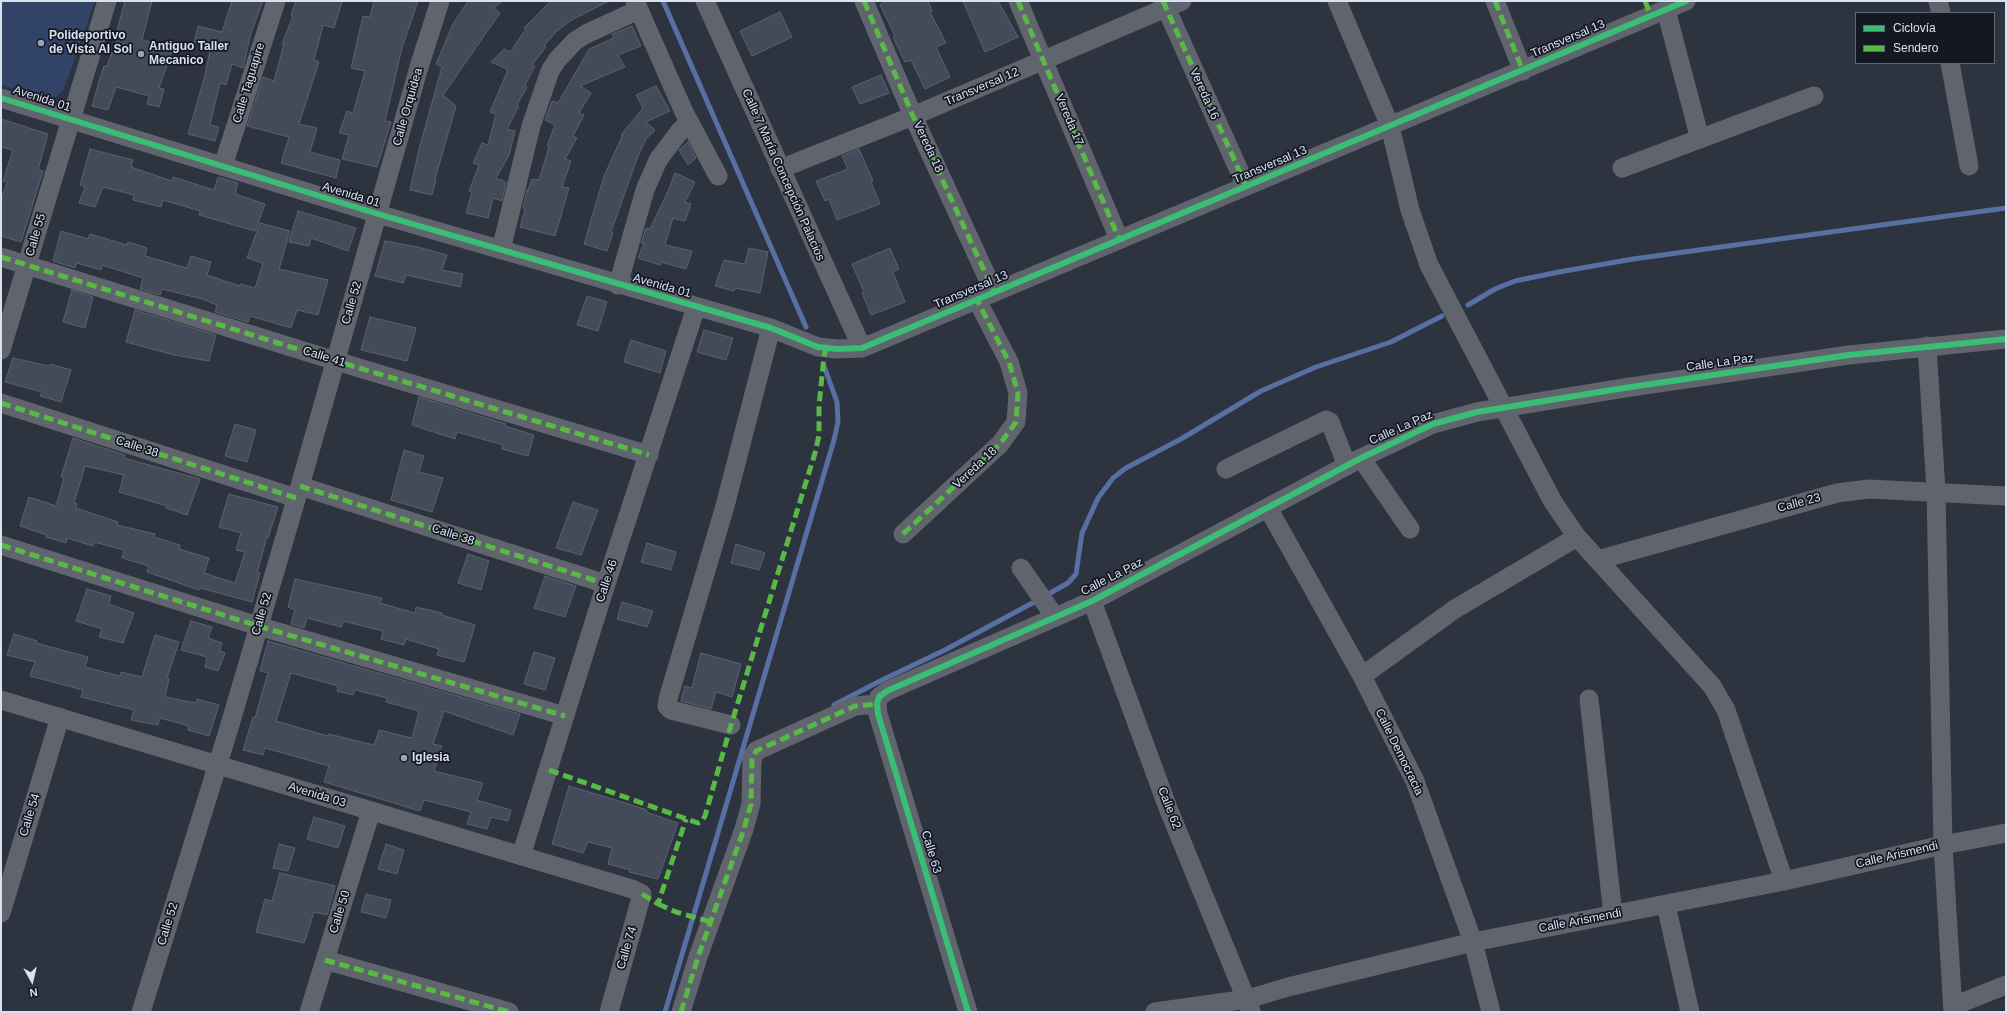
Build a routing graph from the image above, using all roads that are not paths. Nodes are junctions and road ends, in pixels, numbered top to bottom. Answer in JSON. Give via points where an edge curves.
{"nodes":[{"id":1,"x":107,"y":1,"type":"edge"},
{"id":2,"x":276,"y":1,"type":"edge"},
{"id":3,"x":440,"y":1,"type":"edge"},
{"id":4,"x":705,"y":1,"type":"edge"},
{"id":5,"x":864,"y":1,"type":"edge"},
{"id":6,"x":1018,"y":1,"type":"edge"},
{"id":7,"x":1336,"y":1,"type":"edge"},
{"id":8,"x":1495,"y":1,"type":"edge"},
{"id":9,"x":1686,"y":1,"type":"edge"},
{"id":10,"x":1938,"y":1,"type":"edge"},
{"id":11,"x":1170,"y":3,"type":"edge"},
{"id":12,"x":636,"y":5,"type":"edge"},
{"id":13,"x":1654,"y":9,"type":"edge"},
{"id":14,"x":1941,"y":12,"type":"edge"},
{"id":15,"x":1044,"y":61,"type":"junction"},
{"id":16,"x":1950,"y":64,"type":"edge"},
{"id":17,"x":1523,"y":71,"type":"junction"},
{"id":18,"x":1814,"y":96,"type":"dead end"},
{"id":19,"x":1,"y":98,"type":"edge"},
{"id":20,"x":913,"y":116,"type":"junction"},
{"id":21,"x":69,"y":120,"type":"junction"},
{"id":22,"x":689,"y":122,"type":"junction"},
{"id":23,"x":1390,"y":126,"type":"junction"},
{"id":24,"x":1700,"y":139,"type":"junction"},
{"id":25,"x":223,"y":166,"type":"junction"},
{"id":26,"x":1969,"y":166,"type":"dead end"},
{"id":27,"x":1622,"y":168,"type":"dead end"},
{"id":28,"x":780,"y":169,"type":"junction"},
{"id":29,"x":718,"y":176,"type":"dead end"},
{"id":30,"x":1246,"y":186,"type":"junction"},
{"id":31,"x":378,"y":214,"type":"junction"},
{"id":32,"x":1118,"y":239,"type":"junction"},
{"id":33,"x":501,"y":250,"type":"junction"},
{"id":34,"x":1,"y":257,"type":"edge"},
{"id":35,"x":27,"y":265,"type":"junction"},
{"id":36,"x":618,"y":285,"type":"junction"},
{"id":37,"x":986,"y":296,"type":"junction"},
{"id":38,"x":696,"y":307,"type":"junction"},
{"id":39,"x":771,"y":328,"type":"junction"},
{"id":40,"x":2006,"y":339,"type":"edge"},
{"id":41,"x":1927,"y":346,"type":"junction"},
{"id":42,"x":862,"y":348,"type":"junction"},
{"id":43,"x":1,"y":350,"type":"edge"},
{"id":44,"x":336,"y":361,"type":"junction"},
{"id":45,"x":1,"y":404,"type":"edge"},
{"id":46,"x":1504,"y":408,"type":"junction"},
{"id":47,"x":649,"y":455,"type":"junction"},
{"id":48,"x":1354,"y":462,"type":"junction"},
{"id":49,"x":1226,"y":469,"type":"dead end"},
{"id":50,"x":1936,"y":491,"type":"junction"},
{"id":51,"x":298,"y":492,"type":"junction"},
{"id":52,"x":2006,"y":496,"type":"edge"},
{"id":53,"x":1268,"y":508,"type":"junction"},
{"id":54,"x":1410,"y":529,"type":"dead end"},
{"id":55,"x":903,"y":534,"type":"dead end"},
{"id":56,"x":1577,"y":537,"type":"junction"},
{"id":57,"x":1,"y":545,"type":"edge"},
{"id":58,"x":1598,"y":560,"type":"junction"},
{"id":59,"x":1021,"y":568,"type":"dead end"},
{"id":60,"x":606,"y":584,"type":"junction"},
{"id":61,"x":1092,"y":601,"type":"junction"},
{"id":62,"x":1051,"y":610,"type":"junction"},
{"id":63,"x":258,"y":626,"type":"junction"},
{"id":64,"x":1362,"y":676,"type":"junction"},
{"id":65,"x":1589,"y":699,"type":"dead end"},
{"id":66,"x":1,"y":700,"type":"edge"},
{"id":67,"x":878,"y":700,"type":"junction"},
{"id":68,"x":565,"y":716,"type":"junction"},
{"id":69,"x":60,"y":717,"type":"junction"},
{"id":70,"x":731,"y":725,"type":"dead end"},
{"id":71,"x":217,"y":764,"type":"junction"},
{"id":72,"x":371,"y":811,"type":"junction"},
{"id":73,"x":2006,"y":833,"type":"edge"},
{"id":74,"x":1943,"y":845,"type":"junction"},
{"id":75,"x":521,"y":856,"type":"junction"},
{"id":76,"x":1784,"y":881,"type":"junction"},
{"id":77,"x":632,"y":889,"type":"joint"},
{"id":78,"x":1666,"y":905,"type":"junction"},
{"id":79,"x":1,"y":914,"type":"edge"},
{"id":80,"x":1614,"y":915,"type":"junction"},
{"id":81,"x":1473,"y":942,"type":"junction"},
{"id":82,"x":325,"y":960,"type":"junction"},
{"id":83,"x":2006,"y":985,"type":"edge"},
{"id":84,"x":1250,"y":1006,"type":"edge"},
{"id":85,"x":1953,"y":1009,"type":"edge"},
{"id":86,"x":141,"y":1012,"type":"edge"},
{"id":87,"x":309,"y":1012,"type":"edge"},
{"id":88,"x":509,"y":1012,"type":"edge"},
{"id":89,"x":609,"y":1012,"type":"edge"},
{"id":90,"x":681,"y":1012,"type":"edge"},
{"id":91,"x":968,"y":1012,"type":"edge"},
{"id":92,"x":1155,"y":1012,"type":"edge"},
{"id":93,"x":1491,"y":1012,"type":"edge"},
{"id":94,"x":1690,"y":1012,"type":"edge"}],
"edges":[{"from":1,"to":21,"type":"street","name":"Calle 55"},
{"from":2,"to":25,"type":"street","name":"Calle Taguapire"},
{"from":3,"to":31,"type":"street","name":"Calle Orquidea"},
{"from":4,"to":28,"type":"street","name":"Calle 7 María Concepción Palacios"},
{"from":5,"to":20,"type":"street","name":"Vereda 18"},
{"from":6,"to":15,"type":"street","name":"Vereda 17"},
{"from":7,"to":23,"type":"street"},
{"from":8,"to":17,"type":"street"},
{"from":9,"to":13,"type":"street","name":"Transversal 13"},
{"from":10,"to":14,"type":"street"},
{"from":11,"to":15,"type":"street","name":"Transversal 12"},
{"from":11,"to":30,"type":"street","name":"Vereda 16"},
{"from":12,"to":22,"type":"street"},
{"from":12,"to":33,"type":"street","via":[[575,41],[557,60],[550,72],[531,126]]},
{"from":13,"to":17,"type":"street","name":"Transversal 13"},
{"from":13,"to":24,"type":"street"},
{"from":15,"to":20,"type":"street","name":"Transversal 12"},
{"from":15,"to":32,"type":"street","name":"Vereda 17"},
{"from":16,"to":26,"type":"street"},
{"from":17,"to":23,"type":"street","name":"Transversal 13"},
{"from":18,"to":24,"type":"street"},
{"from":19,"to":21,"type":"street","name":"Avenida 01"},
{"from":20,"to":28,"type":"street","name":"Transversal 12"},
{"from":20,"to":37,"type":"street","name":"Vereda 18"},
{"from":21,"to":25,"type":"street","name":"Avenida 01"},
{"from":21,"to":35,"type":"street","name":"Calle 55"},
{"from":22,"to":29,"type":"street"},
{"from":22,"to":36,"type":"street","via":[[658,160],[647,184]]},
{"from":23,"to":30,"type":"street","name":"Transversal 13"},
{"from":23,"to":46,"type":"street","via":[[1410,210],[1429,265]]},
{"from":24,"to":27,"type":"street"},
{"from":25,"to":31,"type":"street","name":"Avenida 01"},
{"from":28,"to":42,"type":"street","name":"Calle 7 María Concepción Palacios"},
{"from":30,"to":32,"type":"street","name":"Transversal 13"},
{"from":31,"to":33,"type":"street","name":"Avenida 01"},
{"from":31,"to":44,"type":"street","name":"Calle 52"},
{"from":32,"to":37,"type":"street","name":"Transversal 13"},
{"from":33,"to":36,"type":"street","name":"Avenida 01"},
{"from":34,"to":35,"type":"street","name":"Calle 41"},
{"from":35,"to":43,"type":"street","name":"Calle 55"},
{"from":35,"to":44,"type":"street","name":"Calle 41"},
{"from":36,"to":38,"type":"street","name":"Avenida 01"},
{"from":37,"to":42,"type":"street","name":"Transversal 13"},
{"from":37,"to":55,"type":"street","name":"Vereda 18","via":[[1018,393],[1016,422],[1000,444]]},
{"from":38,"to":39,"type":"street","name":"Avenida 01"},
{"from":38,"to":47,"type":"street","name":"Calle 46"},
{"from":39,"to":42,"type":"street","name":"Avenida 01","via":[[818,347]]},
{"from":39,"to":70,"type":"street","via":[[723,513],[667,706],[670,710]]},
{"from":40,"to":41,"type":"street","name":"Calle La Paz"},
{"from":41,"to":46,"type":"street","name":"Calle La Paz","via":[[1849,355]]},
{"from":41,"to":50,"type":"street"},
{"from":44,"to":47,"type":"street","name":"Calle 41"},
{"from":44,"to":51,"type":"street","name":"Calle 52"},
{"from":45,"to":51,"type":"street","name":"Calle 38"},
{"from":46,"to":48,"type":"street","name":"Calle La Paz","via":[[1477,412],[1433,424]]},
{"from":46,"to":56,"type":"street","via":[[1553,502]]},
{"from":47,"to":60,"type":"street","name":"Calle 46"},
{"from":48,"to":49,"type":"street","via":[[1330,422],[1326,420]]},
{"from":48,"to":53,"type":"street","name":"Calle La Paz"},
{"from":48,"to":54,"type":"street"},
{"from":50,"to":52,"type":"street","name":"Calle 23"},
{"from":50,"to":58,"type":"street","name":"Calle 23","via":[[1869,489],[1837,493]]},
{"from":50,"to":74,"type":"street"},
{"from":51,"to":60,"type":"street","name":"Calle 38"},
{"from":51,"to":63,"type":"street","name":"Calle 52"},
{"from":53,"to":61,"type":"street","name":"Calle La Paz"},
{"from":53,"to":64,"type":"street","name":"Calle Democracia"},
{"from":56,"to":58,"type":"street"},
{"from":56,"to":64,"type":"street","via":[[1455,609]]},
{"from":57,"to":63,"type":"street"},
{"from":58,"to":76,"type":"street","via":[[1712,686],[1726,710]]},
{"from":59,"to":62,"type":"street"},
{"from":60,"to":68,"type":"street","name":"Calle 46"},
{"from":61,"to":62,"type":"street","name":"Calle La Paz"},
{"from":61,"to":84,"type":"street","name":"Calle 62","via":[[1168,808]]},
{"from":62,"to":67,"type":"street","name":"Calle La Paz","via":[[887,691]]},
{"from":63,"to":68,"type":"street"},
{"from":63,"to":71,"type":"street","name":"Calle 52"},
{"from":64,"to":81,"type":"street","name":"Calle Democracia","via":[[1415,781]]},
{"from":65,"to":80,"type":"street"},
{"from":66,"to":69,"type":"street","name":"Avenida 03"},
{"from":67,"to":90,"type":"street","via":[[855,706],[756,751],[752,760],[751,804],[744,829]]},
{"from":67,"to":91,"type":"street","name":"Calle 63","via":[[878,714]]},
{"from":68,"to":75,"type":"street","name":"Calle 46"},
{"from":69,"to":71,"type":"street","name":"Avenida 03"},
{"from":69,"to":79,"type":"street","name":"Calle 54"},
{"from":71,"to":72,"type":"street","name":"Avenida 03"},
{"from":71,"to":86,"type":"street","name":"Calle 52"},
{"from":72,"to":75,"type":"street","name":"Avenida 03"},
{"from":72,"to":82,"type":"street","name":"Calle 50"},
{"from":73,"to":74,"type":"street","name":"Calle Arismendi"},
{"from":74,"to":76,"type":"street","name":"Calle Arismendi"},
{"from":74,"to":85,"type":"street"},
{"from":75,"to":77,"type":"street","name":"Avenida 03"},
{"from":76,"to":78,"type":"street","name":"Calle Arismendi"},
{"from":77,"to":89,"type":"street","name":"Calle 74","via":[[642,894]]},
{"from":78,"to":80,"type":"street","name":"Calle Arismendi"},
{"from":78,"to":94,"type":"street"},
{"from":80,"to":81,"type":"street","name":"Calle Arismendi"},
{"from":81,"to":84,"type":"street","name":"Calle Arismendi","via":[[1288,987]]},
{"from":81,"to":93,"type":"street","name":"Calle Democracia"},
{"from":82,"to":87,"type":"street","name":"Calle 50"},
{"from":82,"to":88,"type":"street"},
{"from":83,"to":85,"type":"street"},
{"from":84,"to":92,"type":"street","name":"Calle Arismendi"}]}
